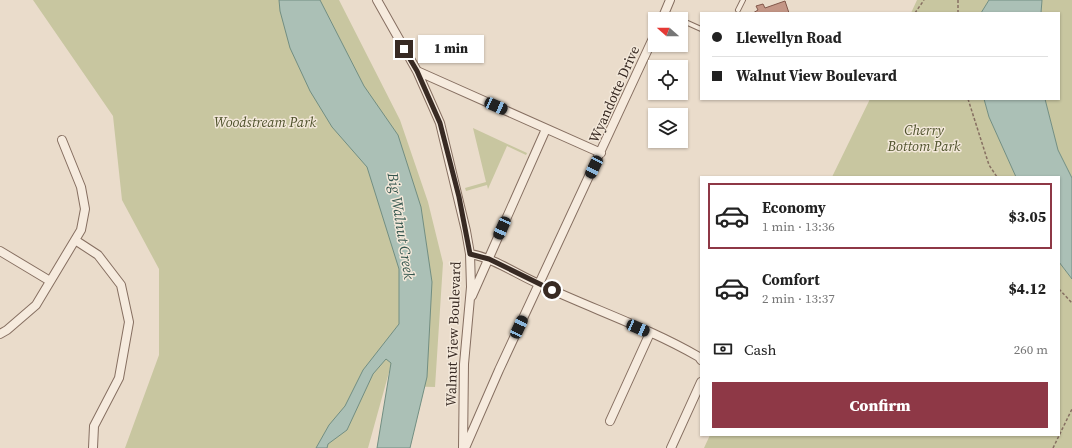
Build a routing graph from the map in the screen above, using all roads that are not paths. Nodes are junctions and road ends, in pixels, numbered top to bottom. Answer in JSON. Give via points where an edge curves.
{"nodes":[{"id":1,"x":377,"y":0,"type":"edge"},
{"id":2,"x":670,"y":0,"type":"edge"},
{"id":3,"x":743,"y":0,"type":"edge"},
{"id":4,"x":738,"y":10,"type":"dead end"},
{"id":5,"x":665,"y":12,"type":"edge"},
{"id":6,"x":688,"y":23,"type":"edge"},
{"id":7,"x":700,"y":29,"type":"edge"},
{"id":8,"x":648,"y":49,"type":"edge"},
{"id":9,"x":417,"y":71,"type":"junction"},
{"id":10,"x":546,"y":129,"type":"junction"},
{"id":11,"x":62,"y":140,"type":"dead end"},
{"id":12,"x":601,"y":153,"type":"junction"},
{"id":13,"x":76,"y":240,"type":"junction"},
{"id":14,"x":0,"y":251,"type":"edge"},
{"id":15,"x":470,"y":254,"type":"junction"},
{"id":16,"x":489,"y":259,"type":"junction"},
{"id":17,"x":50,"y":281,"type":"junction"},
{"id":18,"x":539,"y":284,"type":"junction"},
{"id":19,"x":470,"y":300,"type":"junction"},
{"id":20,"x":650,"y":333,"type":"junction"},
{"id":21,"x":0,"y":334,"type":"edge"},
{"id":22,"x":700,"y":358,"type":"edge"},
{"id":23,"x":700,"y":385,"type":"edge"},
{"id":24,"x":610,"y":421,"type":"dead end"},
{"id":25,"x":93,"y":448,"type":"edge"},
{"id":26,"x":464,"y":448,"type":"edge"},
{"id":27,"x":671,"y":448,"type":"edge"}],
"edges":[{"from":1,"to":9,"type":"street","name":"Walnut View Boulevard"},
{"from":2,"to":5,"type":"street"},
{"from":3,"to":4,"type":"lane"},
{"from":6,"to":7,"type":"lane"},
{"from":8,"to":12,"type":"street","name":"Wyandotte Drive"},
{"from":9,"to":10,"type":"street"},
{"from":9,"to":15,"type":"street","name":"Walnut View Boulevard","via":[[440,123],[459,197]]},
{"from":10,"to":12,"type":"street"},
{"from":10,"to":16,"type":"street"},
{"from":11,"to":13,"type":"street","via":[[81,187],[85,209],[81,230]]},
{"from":12,"to":18,"type":"street","name":"Wyandotte Drive"},
{"from":13,"to":17,"type":"street"},
{"from":13,"to":25,"type":"street","via":[[98,255],[121,285],[129,322],[119,378],[94,426]]},
{"from":14,"to":17,"type":"street"},
{"from":15,"to":16,"type":"street"},
{"from":15,"to":19,"type":"street","name":"Walnut View Boulevard"},
{"from":16,"to":18,"type":"street"},
{"from":16,"to":19,"type":"street"},
{"from":17,"to":21,"type":"street","via":[[36,305]]},
{"from":18,"to":20,"type":"street"},
{"from":18,"to":26,"type":"street","name":"Wyandotte Drive"},
{"from":19,"to":26,"type":"street","name":"Walnut View Boulevard","via":[[464,364]]},
{"from":20,"to":22,"type":"street","via":[[677,344]]},
{"from":20,"to":24,"type":"street"},
{"from":23,"to":27,"type":"street"}]}
